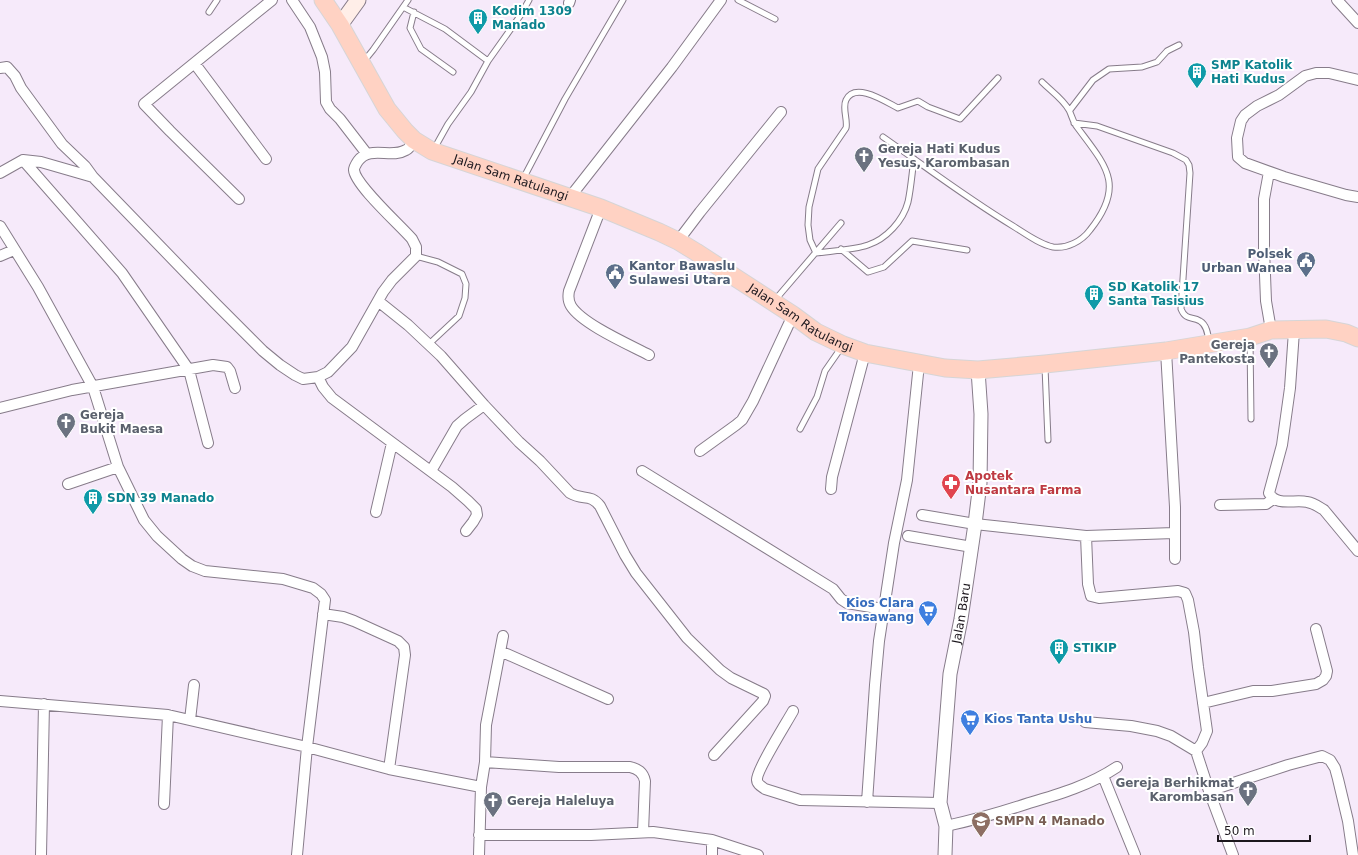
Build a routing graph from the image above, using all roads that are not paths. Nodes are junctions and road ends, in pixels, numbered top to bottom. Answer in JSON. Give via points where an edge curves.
{"nodes":[{"id":1,"x":217,"y":0,"type":"edge"},
{"id":2,"x":272,"y":0,"type":"edge"},
{"id":3,"x":292,"y":0,"type":"edge"},
{"id":4,"x":322,"y":0,"type":"edge"},
{"id":5,"x":358,"y":0,"type":"edge"},
{"id":6,"x":408,"y":0,"type":"edge"},
{"id":7,"x":529,"y":0,"type":"edge"},
{"id":8,"x":622,"y":0,"type":"edge"},
{"id":9,"x":722,"y":0,"type":"edge"},
{"id":10,"x":738,"y":0,"type":"edge"},
{"id":11,"x":1337,"y":0,"type":"edge"},
{"id":12,"x":403,"y":7,"type":"junction"},
{"id":13,"x":209,"y":12,"type":"dead end"},
{"id":14,"x":414,"y":12,"type":"junction"},
{"id":15,"x":775,"y":19,"type":"dead end"},
{"id":16,"x":1358,"y":24,"type":"edge"},
{"id":17,"x":340,"y":25,"type":"junction"},
{"id":18,"x":1179,"y":45,"type":"dead end"},
{"id":19,"x":488,"y":61,"type":"junction"},
{"id":20,"x":362,"y":63,"type":"junction"},
{"id":21,"x":195,"y":64,"type":"junction"},
{"id":22,"x":0,"y":68,"type":"edge"},
{"id":23,"x":453,"y":72,"type":"dead end"},
{"id":24,"x":998,"y":78,"type":"dead end"},
{"id":25,"x":1358,"y":80,"type":"edge"},
{"id":26,"x":1042,"y":82,"type":"dead end"},
{"id":27,"x":1070,"y":110,"type":"junction"},
{"id":28,"x":781,"y":112,"type":"dead end"},
{"id":29,"x":1074,"y":123,"type":"junction"},
{"id":30,"x":883,"y":137,"type":"dead end"},
{"id":31,"x":414,"y":140,"type":"junction"},
{"id":32,"x":432,"y":151,"type":"junction"},
{"id":33,"x":367,"y":154,"type":"junction"},
{"id":34,"x":266,"y":159,"type":"dead end"},
{"id":35,"x":914,"y":159,"type":"junction"},
{"id":36,"x":23,"y":160,"type":"junction"},
{"id":37,"x":1269,"y":172,"type":"junction"},
{"id":38,"x":0,"y":173,"type":"edge"},
{"id":39,"x":93,"y":177,"type":"junction"},
{"id":40,"x":522,"y":182,"type":"junction"},
{"id":41,"x":570,"y":197,"type":"junction"},
{"id":42,"x":1358,"y":197,"type":"edge"},
{"id":43,"x":239,"y":200,"type":"dead end"},
{"id":44,"x":601,"y":208,"type":"junction"},
{"id":45,"x":841,"y":223,"type":"dead end"},
{"id":46,"x":0,"y":226,"type":"edge"},
{"id":47,"x":678,"y":241,"type":"junction"},
{"id":48,"x":841,"y":249,"type":"junction"},
{"id":49,"x":14,"y":250,"type":"junction"},
{"id":50,"x":967,"y":250,"type":"dead end"},
{"id":51,"x":816,"y":253,"type":"junction"},
{"id":52,"x":0,"y":256,"type":"edge"},
{"id":53,"x":416,"y":256,"type":"junction"},
{"id":54,"x":378,"y":301,"type":"junction"},
{"id":55,"x":773,"y":303,"type":"junction"},
{"id":56,"x":793,"y":315,"type":"junction"},
{"id":57,"x":1271,"y":330,"type":"junction"},
{"id":58,"x":1294,"y":331,"type":"junction"},
{"id":59,"x":1250,"y":337,"type":"junction"},
{"id":60,"x":1358,"y":338,"type":"edge"},
{"id":61,"x":1209,"y":343,"type":"junction"},
{"id":62,"x":429,"y":344,"type":"junction"},
{"id":63,"x":843,"y":345,"type":"junction"},
{"id":64,"x":1166,"y":351,"type":"junction"},
{"id":65,"x":865,"y":353,"type":"junction"},
{"id":66,"x":649,"y":355,"type":"dead end"},
{"id":67,"x":919,"y":364,"type":"junction"},
{"id":68,"x":1044,"y":364,"type":"junction"},
{"id":69,"x":189,"y":370,"type":"junction"},
{"id":70,"x":978,"y":370,"type":"junction"},
{"id":71,"x":318,"y":377,"type":"junction"},
{"id":72,"x":93,"y":387,"type":"junction"},
{"id":73,"x":235,"y":388,"type":"dead end"},
{"id":74,"x":484,"y":405,"type":"junction"},
{"id":75,"x":0,"y":408,"type":"edge"},
{"id":76,"x":1251,"y":419,"type":"dead end"},
{"id":77,"x":800,"y":429,"type":"dead end"},
{"id":78,"x":1048,"y":440,"type":"dead end"},
{"id":79,"x":208,"y":443,"type":"dead end"},
{"id":80,"x":392,"y":443,"type":"junction"},
{"id":81,"x":700,"y":451,"type":"dead end"},
{"id":82,"x":118,"y":467,"type":"junction"},
{"id":83,"x":431,"y":471,"type":"junction"},
{"id":84,"x":642,"y":471,"type":"dead end"},
{"id":85,"x":68,"y":484,"type":"dead end"},
{"id":86,"x":831,"y":489,"type":"dead end"},
{"id":87,"x":1273,"y":499,"type":"junction"},
{"id":88,"x":1220,"y":505,"type":"dead end"},
{"id":89,"x":376,"y":512,"type":"dead end"},
{"id":90,"x":922,"y":515,"type":"dead end"},
{"id":91,"x":975,"y":524,"type":"junction"},
{"id":92,"x":466,"y":531,"type":"dead end"},
{"id":93,"x":1174,"y":533,"type":"junction"},
{"id":94,"x":908,"y":536,"type":"dead end"},
{"id":95,"x":1086,"y":536,"type":"junction"},
{"id":96,"x":972,"y":547,"type":"junction"},
{"id":97,"x":1358,"y":551,"type":"edge"},
{"id":98,"x":1175,"y":559,"type":"dead end"},
{"id":99,"x":884,"y":609,"type":"junction"},
{"id":100,"x":323,"y":614,"type":"junction"},
{"id":101,"x":1316,"y":629,"type":"dead end"},
{"id":102,"x":503,"y":636,"type":"dead end"},
{"id":103,"x":500,"y":651,"type":"junction"},
{"id":104,"x":194,"y":685,"type":"dead end"},
{"id":105,"x":608,"y":699,"type":"dead end"},
{"id":106,"x":0,"y":700,"type":"edge"},
{"id":107,"x":1203,"y":703,"type":"junction"},
{"id":108,"x":44,"y":704,"type":"junction"},
{"id":109,"x":793,"y":711,"type":"dead end"},
{"id":110,"x":168,"y":715,"type":"junction"},
{"id":111,"x":190,"y":720,"type":"junction"},
{"id":112,"x":1085,"y":722,"type":"dead end"},
{"id":113,"x":307,"y":747,"type":"junction"},
{"id":114,"x":1196,"y":751,"type":"junction"},
{"id":115,"x":714,"y":755,"type":"dead end"},
{"id":116,"x":485,"y":762,"type":"junction"},
{"id":117,"x":1117,"y":767,"type":"dead end"},
{"id":118,"x":390,"y":769,"type":"junction"},
{"id":119,"x":1103,"y":776,"type":"junction"},
{"id":120,"x":481,"y":787,"type":"junction"},
{"id":121,"x":1209,"y":792,"type":"junction"},
{"id":122,"x":867,"y":802,"type":"junction"},
{"id":123,"x":940,"y":803,"type":"junction"},
{"id":124,"x":164,"y":804,"type":"dead end"},
{"id":125,"x":946,"y":826,"type":"junction"},
{"id":126,"x":643,"y":832,"type":"junction"},
{"id":127,"x":479,"y":835,"type":"junction"},
{"id":128,"x":712,"y":840,"type":"junction"},
{"id":129,"x":41,"y":855,"type":"edge"},
{"id":130,"x":297,"y":855,"type":"edge"},
{"id":131,"x":479,"y":855,"type":"edge"},
{"id":132,"x":712,"y":855,"type":"edge"},
{"id":133,"x":758,"y":855,"type":"edge"},
{"id":134,"x":945,"y":855,"type":"edge"},
{"id":135,"x":1135,"y":855,"type":"edge"},
{"id":136,"x":1233,"y":855,"type":"edge"},
{"id":137,"x":1353,"y":855,"type":"edge"}],
"edges":[{"from":1,"to":13,"type":"lane"},
{"from":2,"to":21,"type":"street"},
{"from":3,"to":33,"type":"street","via":[[310,27],[322,57],[326,102]]},
{"from":4,"to":17,"type":"highway","name":"Jalan Sam Ratulangi"},
{"from":5,"to":17,"type":"main road"},
{"from":6,"to":12,"type":"lane"},
{"from":7,"to":19,"type":"lane"},
{"from":8,"to":40,"type":"lane","via":[[565,99]]},
{"from":9,"to":41,"type":"street"},
{"from":10,"to":15,"type":"lane"},
{"from":11,"to":16,"type":"street"},
{"from":12,"to":14,"type":"lane"},
{"from":12,"to":20,"type":"lane"},
{"from":14,"to":19,"type":"lane","via":[[445,29]]},
{"from":14,"to":23,"type":"lane","via":[[410,28],[421,48]]},
{"from":17,"to":20,"type":"highway","name":"Jalan Sam Ratulangi"},
{"from":18,"to":27,"type":"lane","via":[[1157,62],[1142,67],[1109,69],[1093,80]]},
{"from":19,"to":32,"type":"lane"},
{"from":20,"to":31,"type":"highway","name":"Jalan Sam Ratulangi","via":[[387,109]]},
{"from":21,"to":34,"type":"street"},
{"from":21,"to":43,"type":"street","via":[[144,104]]},
{"from":22,"to":39,"type":"street","via":[[7,67],[11,70],[62,144]]},
{"from":24,"to":51,"type":"lane","via":[[960,119],[918,101],[898,108],[865,92],[852,94],[846,100],[846,128],[818,169],[809,207],[810,240]]},
{"from":25,"to":37,"type":"street","via":[[1329,73],[1305,76],[1245,115],[1237,138],[1238,157],[1245,163]]},
{"from":26,"to":27,"type":"lane"},
{"from":27,"to":29,"type":"lane"},
{"from":28,"to":47,"type":"street"},
{"from":29,"to":35,"type":"lane","via":[[1106,167],[1110,184],[1100,218],[1088,233],[1074,244],[1060,248],[1042,244],[1004,221]]},
{"from":29,"to":61,"type":"lane","via":[[1097,126],[1186,160],[1190,173],[1181,309],[1189,318],[1200,321],[1207,331]]},
{"from":30,"to":35,"type":"lane"},
{"from":31,"to":32,"type":"highway","name":"Jalan Sam Ratulangi"},
{"from":31,"to":33,"type":"street","via":[[406,150],[398,153]]},
{"from":32,"to":40,"type":"highway","name":"Jalan Sam Ratulangi"},
{"from":33,"to":53,"type":"street","via":[[359,159],[354,170],[363,187],[412,240],[416,247]]},
{"from":35,"to":48,"type":"lane","via":[[908,203],[900,220],[880,240],[866,246]]},
{"from":36,"to":38,"type":"street"},
{"from":36,"to":39,"type":"street","via":[[41,162]]},
{"from":36,"to":69,"type":"street","via":[[122,273]]},
{"from":37,"to":42,"type":"street","via":[[1346,196]]},
{"from":37,"to":57,"type":"street","via":[[1264,199],[1264,249],[1266,301]]},
{"from":39,"to":71,"type":"street","via":[[263,351],[303,379]]},
{"from":40,"to":41,"type":"highway","name":"Jalan Sam Ratulangi"},
{"from":41,"to":44,"type":"highway","name":"Jalan Sam Ratulangi"},
{"from":44,"to":47,"type":"highway","name":"Jalan Sam Ratulangi"},
{"from":44,"to":66,"type":"street","via":[[569,291],[569,301],[576,312],[588,321]]},
{"from":45,"to":51,"type":"lane"},
{"from":46,"to":49,"type":"street"},
{"from":47,"to":55,"type":"highway","name":"Jalan Sam Ratulangi"},
{"from":48,"to":50,"type":"lane","via":[[868,272],[884,267],[912,241]]},
{"from":48,"to":51,"type":"lane"},
{"from":49,"to":52,"type":"street"},
{"from":49,"to":72,"type":"street","via":[[38,287]]},
{"from":51,"to":55,"type":"lane"},
{"from":53,"to":54,"type":"street","via":[[392,280]]},
{"from":53,"to":62,"type":"lane","via":[[438,262],[462,274],[466,284],[465,298],[459,316]]},
{"from":54,"to":62,"type":"street"},
{"from":54,"to":71,"type":"street","via":[[352,347],[328,372]]},
{"from":55,"to":56,"type":"highway","name":"Jalan Sam Ratulangi"},
{"from":56,"to":63,"type":"highway","name":"Jalan Sam Ratulangi","via":[[816,332]]},
{"from":56,"to":81,"type":"street","via":[[747,412],[736,425]]},
{"from":57,"to":58,"type":"highway","name":"Jalan Sam Ratulangi"},
{"from":57,"to":59,"type":"highway","name":"Jalan Sam Ratulangi"},
{"from":58,"to":60,"type":"highway","name":"Jalan Sam Ratulangi","via":[[1326,329]]},
{"from":58,"to":87,"type":"street","via":[[1282,445],[1269,493]]},
{"from":59,"to":61,"type":"highway","name":"Jalan Sam Ratulangi"},
{"from":59,"to":76,"type":"lane"},
{"from":61,"to":64,"type":"highway","name":"Jalan Sam Ratulangi"},
{"from":62,"to":74,"type":"street"},
{"from":63,"to":65,"type":"highway","name":"Jalan Sam Ratulangi"},
{"from":63,"to":77,"type":"lane","via":[[825,371],[817,397]]},
{"from":64,"to":68,"type":"highway","name":"Jalan Sam Ratulangi"},
{"from":64,"to":93,"type":"street","via":[[1175,507]]},
{"from":65,"to":67,"type":"highway","name":"Jalan Sam Ratulangi"},
{"from":65,"to":86,"type":"street"},
{"from":67,"to":70,"type":"highway","name":"Jalan Sam Ratulangi"},
{"from":67,"to":99,"type":"street","via":[[907,480]]},
{"from":68,"to":70,"type":"highway","name":"Jalan Sam Ratulangi"},
{"from":68,"to":78,"type":"lane"},
{"from":69,"to":72,"type":"street"},
{"from":69,"to":73,"type":"street","via":[[213,365],[227,367]]},
{"from":69,"to":79,"type":"street"},
{"from":70,"to":91,"type":"street","name":"Jalan Baru","via":[[981,414],[980,483]]},
{"from":71,"to":80,"type":"street","via":[[332,398]]},
{"from":72,"to":75,"type":"street"},
{"from":72,"to":82,"type":"street"},
{"from":74,"to":83,"type":"street","via":[[457,426]]},
{"from":74,"to":115,"type":"street","via":[[570,493],[596,501],[636,573],[662,608],[706,658],[731,678],[764,694],[763,701]]},
{"from":80,"to":83,"type":"street"},
{"from":80,"to":89,"type":"street"},
{"from":82,"to":85,"type":"street"},
{"from":82,"to":100,"type":"street","via":[[144,520],[182,560],[205,571],[283,579],[313,588],[325,600]]},
{"from":83,"to":92,"type":"street","via":[[476,509],[477,515]]},
{"from":84,"to":99,"type":"street","via":[[833,589],[843,601]]},
{"from":87,"to":88,"type":"street","via":[[1266,504]]},
{"from":87,"to":97,"type":"street","via":[[1287,502],[1305,501],[1318,506]]},
{"from":90,"to":91,"type":"street"},
{"from":91,"to":95,"type":"street"},
{"from":91,"to":96,"type":"street","name":"Jalan Baru"},
{"from":93,"to":95,"type":"street"},
{"from":93,"to":98,"type":"street"},
{"from":94,"to":96,"type":"street"},
{"from":95,"to":107,"type":"street","via":[[1091,596],[1099,598],[1178,591],[1185,593],[1194,632]]},
{"from":96,"to":123,"type":"street","name":"Jalan Baru","via":[[950,674]]},
{"from":99,"to":122,"type":"street","via":[[875,685]]},
{"from":100,"to":113,"type":"street"},
{"from":100,"to":118,"type":"street","via":[[354,621],[398,641],[404,647]]},
{"from":101,"to":107,"type":"street","via":[[1327,670],[1323,680],[1316,684],[1272,691],[1253,691]]},
{"from":102,"to":103,"type":"street"},
{"from":103,"to":105,"type":"street"},
{"from":103,"to":116,"type":"street","via":[[486,725]]},
{"from":104,"to":111,"type":"street"},
{"from":106,"to":108,"type":"street"},
{"from":107,"to":114,"type":"street","via":[[1207,731]]},
{"from":108,"to":110,"type":"street"},
{"from":108,"to":129,"type":"street"},
{"from":109,"to":122,"type":"street","via":[[757,778],[760,786],[800,800]]},
{"from":110,"to":111,"type":"street"},
{"from":110,"to":124,"type":"street"},
{"from":111,"to":113,"type":"street"},
{"from":112,"to":114,"type":"street","via":[[1157,731]]},
{"from":113,"to":118,"type":"street"},
{"from":113,"to":130,"type":"street"},
{"from":114,"to":121,"type":"street"},
{"from":116,"to":120,"type":"street"},
{"from":116,"to":126,"type":"street","via":[[638,769],[644,781]]},
{"from":117,"to":119,"type":"street"},
{"from":118,"to":120,"type":"street"},
{"from":119,"to":125,"type":"street","via":[[1067,792]]},
{"from":119,"to":135,"type":"street"},
{"from":120,"to":127,"type":"street"},
{"from":121,"to":136,"type":"street"},
{"from":121,"to":137,"type":"street","via":[[1322,756],[1330,760],[1335,768]]},
{"from":122,"to":123,"type":"street"},
{"from":123,"to":125,"type":"street","name":"Jalan Baru"},
{"from":125,"to":134,"type":"street","name":"Jalan Baru"},
{"from":126,"to":127,"type":"street","via":[[591,835]]},
{"from":126,"to":128,"type":"street"},
{"from":127,"to":131,"type":"street"},
{"from":128,"to":132,"type":"street"},
{"from":128,"to":133,"type":"street"}]}
